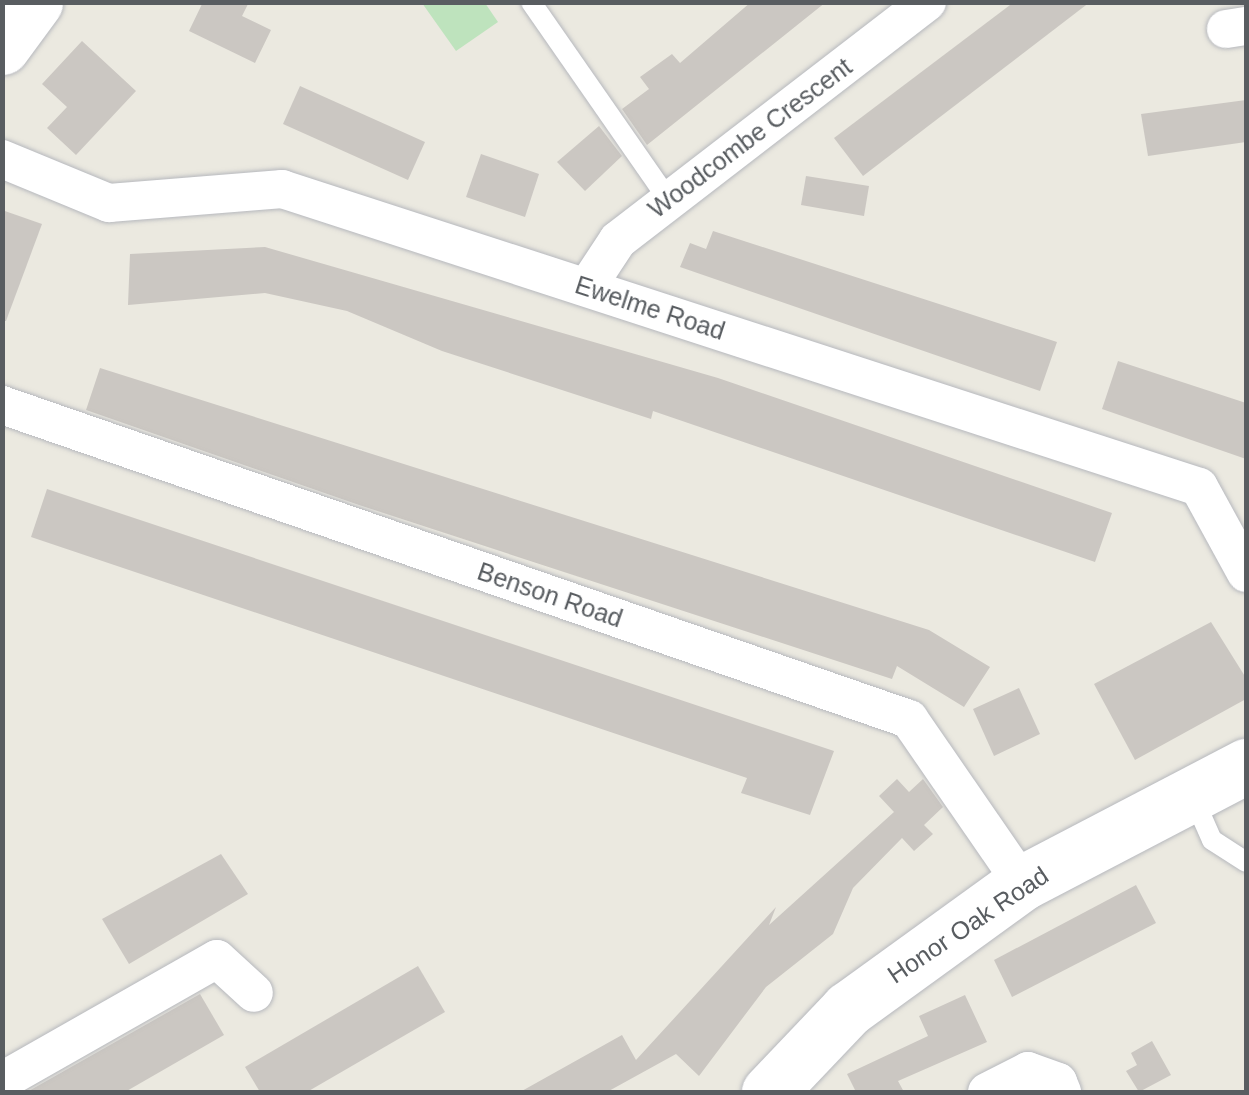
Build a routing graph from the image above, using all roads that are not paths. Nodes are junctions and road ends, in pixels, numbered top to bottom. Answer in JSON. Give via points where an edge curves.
{"nodes":[{"id":1,"x":34,"y":2,"type":"edge"},
{"id":2,"x":531,"y":2,"type":"edge"},
{"id":3,"x":927,"y":2,"type":"edge"},
{"id":4,"x":2,"y":47,"type":"edge"},
{"id":5,"x":2,"y":159,"type":"edge"},
{"id":6,"x":668,"y":199,"type":"junction"},
{"id":7,"x":587,"y":287,"type":"junction"},
{"id":8,"x":2,"y":405,"type":"edge"},
{"id":9,"x":1246,"y":573,"type":"edge"},
{"id":10,"x":1246,"y":766,"type":"edge"},
{"id":11,"x":1192,"y":795,"type":"junction"},
{"id":12,"x":1246,"y":862,"type":"edge"},
{"id":13,"x":1022,"y":883,"type":"junction"},
{"id":14,"x":254,"y":993,"type":"dead end"},
{"id":15,"x":2,"y":1081,"type":"edge"},
{"id":16,"x":769,"y":1092,"type":"edge"},
{"id":17,"x":987,"y":1092,"type":"edge"},
{"id":18,"x":1062,"y":1092,"type":"edge"}],
"edges":[{"from":1,"to":4,"type":"street"},
{"from":2,"to":6,"type":"lane"},
{"from":3,"to":6,"type":"street","name":"Woodcombe Crescent"},
{"from":5,"to":7,"type":"street","name":"Ewelme Road","via":[[109,203],[282,189]]},
{"from":6,"to":7,"type":"street","name":"Woodcombe Crescent","via":[[618,240]]},
{"from":7,"to":9,"type":"street","name":"Ewelme Road","via":[[1199,488]]},
{"from":8,"to":13,"type":"street","name":"Benson Road","via":[[909,719]]},
{"from":10,"to":11,"type":"street","name":"Honor Oak Road"},
{"from":11,"to":12,"type":"lane","via":[[1212,840]]},
{"from":11,"to":13,"type":"street","name":"Honor Oak Road"},
{"from":13,"to":16,"type":"street","name":"Honor Oak Road","via":[[848,1010]]},
{"from":14,"to":15,"type":"street","via":[[217,958]]},
{"from":17,"to":18,"type":"street","via":[[1028,1071]]}]}
